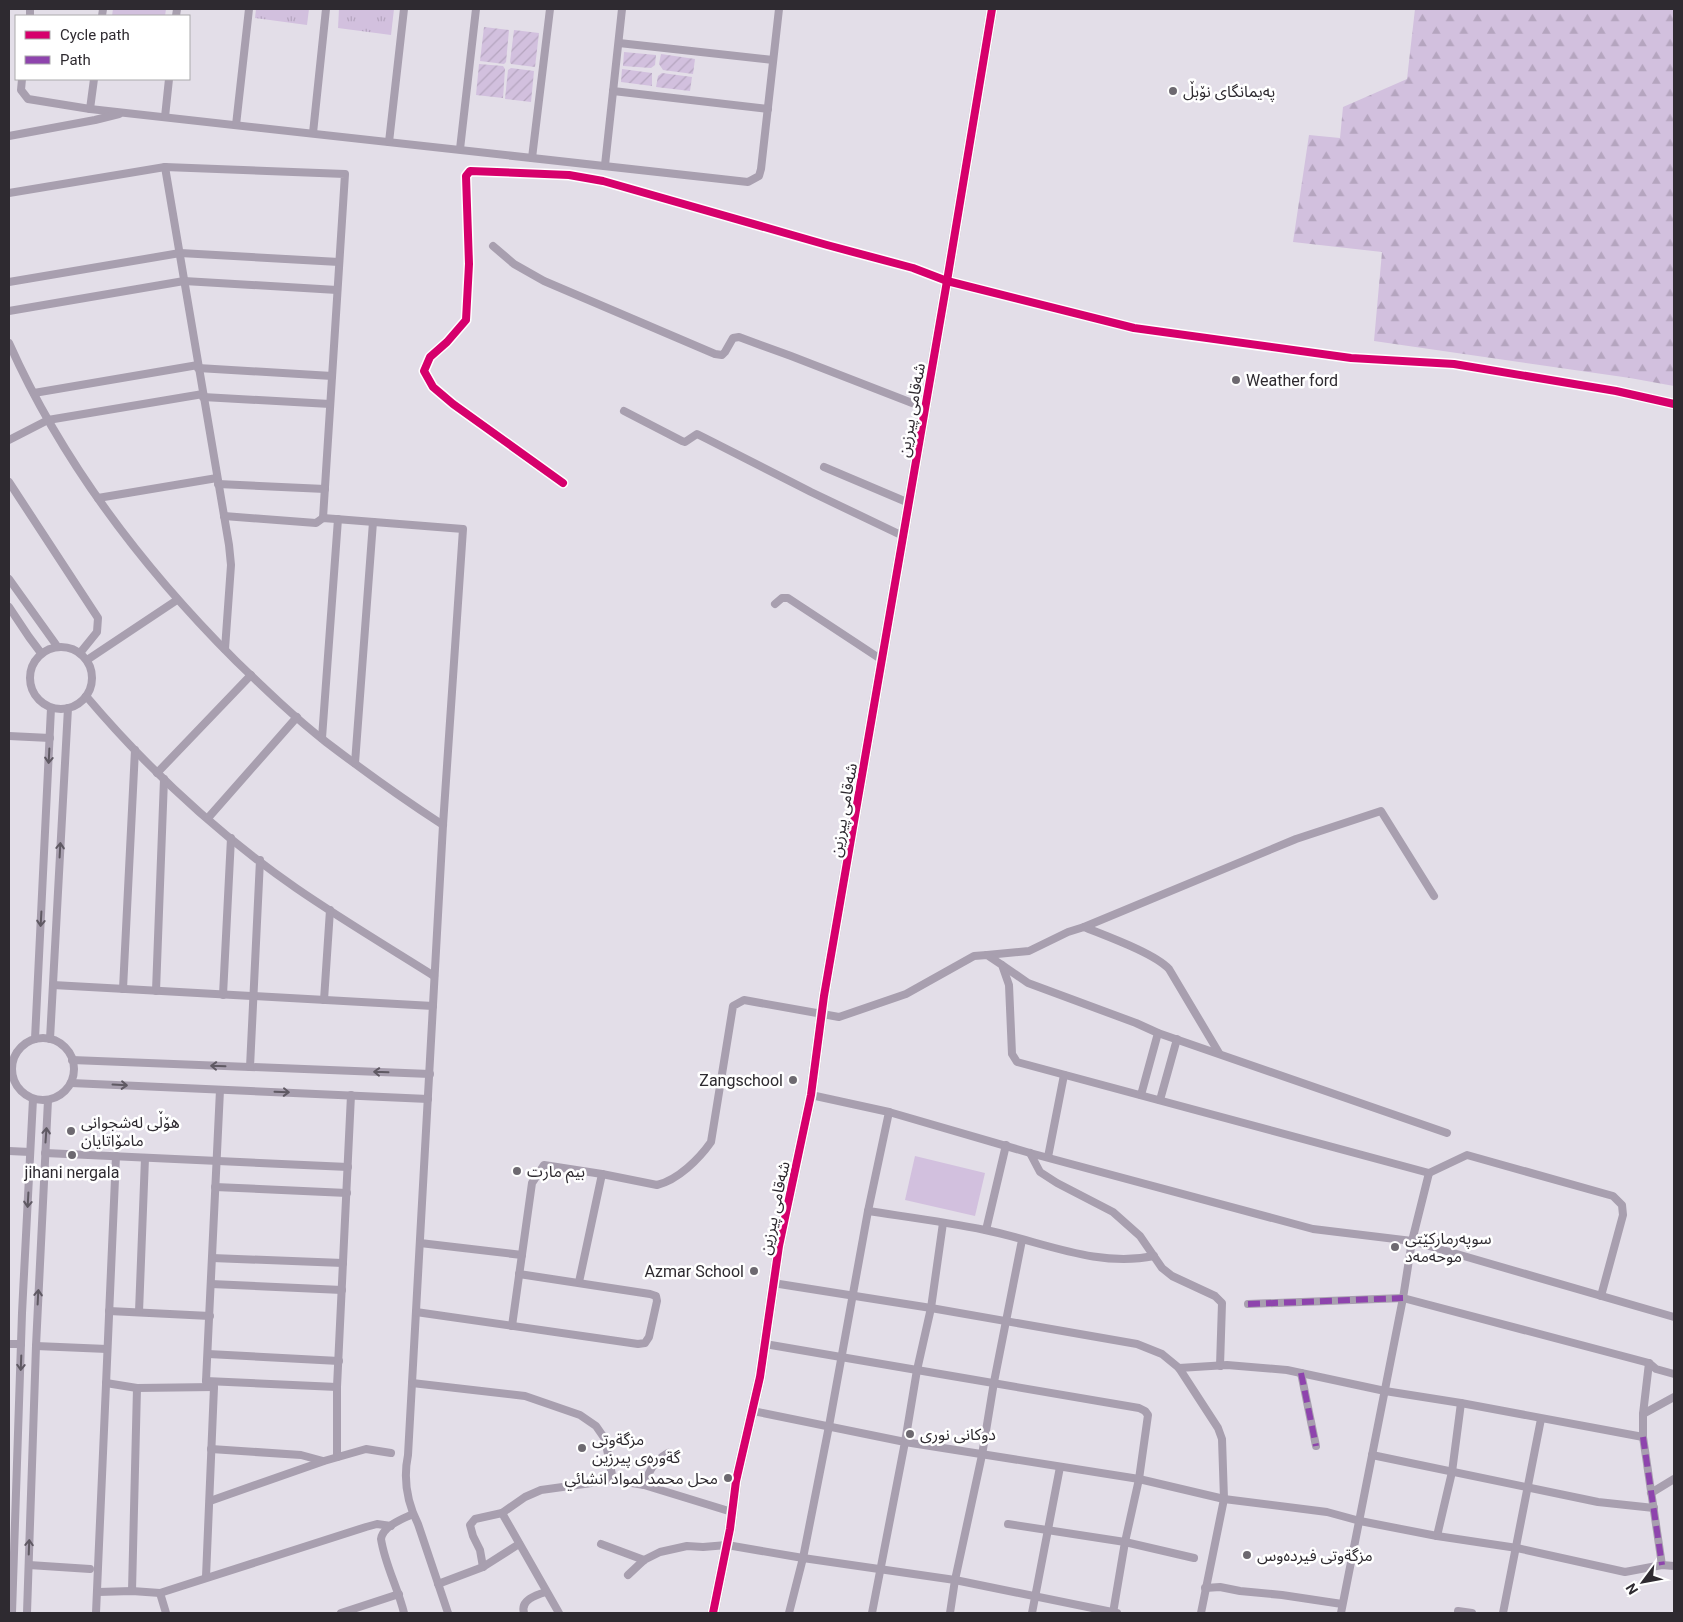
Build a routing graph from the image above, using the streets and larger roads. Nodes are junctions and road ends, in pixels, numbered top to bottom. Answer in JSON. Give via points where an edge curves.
{"nodes":[{"id":1,"x":249,"y":9,"type":"edge"},
{"id":2,"x":326,"y":9,"type":"edge"},
{"id":3,"x":404,"y":9,"type":"edge"},
{"id":4,"x":476,"y":9,"type":"edge"},
{"id":5,"x":550,"y":9,"type":"edge"},
{"id":6,"x":622,"y":9,"type":"edge"},
{"id":7,"x":779,"y":9,"type":"edge"},
{"id":8,"x":992,"y":9,"type":"edge"},
{"id":9,"x":618,"y":43,"type":"junction"},
{"id":10,"x":773,"y":60,"type":"junction"},
{"id":11,"x":22,"y":80,"type":"edge"},
{"id":12,"x":94,"y":80,"type":"edge"},
{"id":13,"x":169,"y":80,"type":"edge"},
{"id":14,"x":613,"y":91,"type":"junction"},
{"id":15,"x":90,"y":109,"type":"junction"},
{"id":16,"x":768,"y":109,"type":"junction"},
{"id":17,"x":131,"y":113,"type":"junction"},
{"id":18,"x":165,"y":117,"type":"junction"},
{"id":19,"x":236,"y":125,"type":"junction"},
{"id":20,"x":313,"y":133,"type":"junction"},
{"id":21,"x":9,"y":136,"type":"edge"},
{"id":22,"x":388,"y":142,"type":"junction"},
{"id":23,"x":460,"y":149,"type":"junction"},
{"id":24,"x":532,"y":158,"type":"junction"},
{"id":25,"x":605,"y":165,"type":"junction"},
{"id":26,"x":166,"y":167,"type":"junction"},
{"id":27,"x":9,"y":193,"type":"edge"},
{"id":28,"x":493,"y":246,"type":"dead end"},
{"id":29,"x":180,"y":253,"type":"junction"},
{"id":30,"x":339,"y":262,"type":"junction"},
{"id":31,"x":184,"y":281,"type":"junction"},
{"id":32,"x":947,"y":281,"type":"junction"},
{"id":33,"x":9,"y":282,"type":"edge"},
{"id":34,"x":337,"y":290,"type":"junction"},
{"id":35,"x":9,"y":310,"type":"edge"},
{"id":36,"x":9,"y":343,"type":"edge"},
{"id":37,"x":198,"y":367,"type":"junction"},
{"id":38,"x":332,"y":376,"type":"junction"},
{"id":39,"x":34,"y":394,"type":"junction"},
{"id":40,"x":203,"y":395,"type":"junction"},
{"id":41,"x":330,"y":404,"type":"junction"},
{"id":42,"x":1674,"y":404,"type":"edge"},
{"id":43,"x":925,"y":408,"type":"junction"},
{"id":44,"x":624,"y":411,"type":"dead end"},
{"id":45,"x":48,"y":420,"type":"junction"},
{"id":46,"x":9,"y":440,"type":"edge"},
{"id":47,"x":824,"y":467,"type":"dead end"},
{"id":48,"x":218,"y":481,"type":"junction"},
{"id":49,"x":9,"y":482,"type":"edge"},
{"id":50,"x":563,"y":483,"type":"dead end"},
{"id":51,"x":325,"y":489,"type":"junction"},
{"id":52,"x":98,"y":498,"type":"junction"},
{"id":53,"x":909,"y":503,"type":"junction"},
{"id":54,"x":224,"y":516,"type":"junction"},
{"id":55,"x":323,"y":518,"type":"junction"},
{"id":56,"x":338,"y":519,"type":"junction"},
{"id":57,"x":373,"y":522,"type":"junction"},
{"id":58,"x":904,"y":536,"type":"junction"},
{"id":59,"x":9,"y":578,"type":"edge"},
{"id":60,"x":178,"y":600,"type":"junction"},
{"id":61,"x":775,"y":604,"type":"dead end"},
{"id":62,"x":9,"y":607,"type":"edge"},
{"id":63,"x":57,"y":646,"type":"junction"},
{"id":64,"x":225,"y":650,"type":"junction"},
{"id":65,"x":41,"y":653,"type":"junction"},
{"id":66,"x":80,"y":653,"type":"junction"},
{"id":67,"x":87,"y":660,"type":"junction"},
{"id":68,"x":882,"y":660,"type":"junction"},
{"id":69,"x":251,"y":676,"type":"junction"},
{"id":70,"x":86,"y":696,"type":"junction"},
{"id":71,"x":52,"y":708,"type":"junction"},
{"id":72,"x":68,"y":708,"type":"junction"},
{"id":73,"x":297,"y":717,"type":"junction"},
{"id":74,"x":9,"y":736,"type":"edge"},
{"id":75,"x":50,"y":738,"type":"junction"},
{"id":76,"x":322,"y":738,"type":"junction"},
{"id":77,"x":135,"y":750,"type":"junction"},
{"id":78,"x":354,"y":763,"type":"junction"},
{"id":79,"x":157,"y":773,"type":"junction"},
{"id":80,"x":164,"y":779,"type":"junction"},
{"id":81,"x":208,"y":818,"type":"junction"},
{"id":82,"x":443,"y":825,"type":"junction"},
{"id":83,"x":231,"y":838,"type":"junction"},
{"id":84,"x":260,"y":860,"type":"junction"},
{"id":85,"x":1434,"y":896,"type":"dead end"},
{"id":86,"x":330,"y":910,"type":"junction"},
{"id":87,"x":1084,"y":927,"type":"junction"},
{"id":88,"x":987,"y":954,"type":"junction"},
{"id":89,"x":1002,"y":965,"type":"junction"},
{"id":90,"x":434,"y":976,"type":"junction"},
{"id":91,"x":53,"y":985,"type":"junction"},
{"id":92,"x":123,"y":989,"type":"junction"},
{"id":93,"x":156,"y":991,"type":"junction"},
{"id":94,"x":223,"y":995,"type":"junction"},
{"id":95,"x":254,"y":996,"type":"junction"},
{"id":96,"x":324,"y":1000,"type":"junction"},
{"id":97,"x":433,"y":1006,"type":"junction"},
{"id":98,"x":821,"y":1015,"type":"junction"},
{"id":99,"x":1158,"y":1032,"type":"junction"},
{"id":100,"x":1177,"y":1038,"type":"junction"},
{"id":101,"x":35,"y":1039,"type":"junction"},
{"id":102,"x":50,"y":1039,"type":"junction"},
{"id":103,"x":1219,"y":1053,"type":"junction"},
{"id":104,"x":11,"y":1056,"type":"edge"},
{"id":105,"x":72,"y":1060,"type":"junction"},
{"id":106,"x":250,"y":1067,"type":"junction"},
{"id":107,"x":430,"y":1074,"type":"junction"},
{"id":108,"x":1064,"y":1075,"type":"junction"},
{"id":109,"x":11,"y":1080,"type":"edge"},
{"id":110,"x":71,"y":1083,"type":"junction"},
{"id":111,"x":220,"y":1090,"type":"junction"},
{"id":112,"x":351,"y":1095,"type":"junction"},
{"id":113,"x":811,"y":1095,"type":"junction"},
{"id":114,"x":1141,"y":1095,"type":"junction"},
{"id":115,"x":428,"y":1098,"type":"junction"},
{"id":116,"x":33,"y":1099,"type":"junction"},
{"id":117,"x":48,"y":1100,"type":"junction"},
{"id":118,"x":1160,"y":1100,"type":"junction"},
{"id":119,"x":890,"y":1112,"type":"junction"},
{"id":120,"x":1448,"y":1134,"type":"dead end"},
{"id":121,"x":1006,"y":1145,"type":"junction"},
{"id":122,"x":9,"y":1151,"type":"edge"},
{"id":123,"x":30,"y":1152,"type":"junction"},
{"id":124,"x":45,"y":1153,"type":"junction"},
{"id":125,"x":1030,"y":1153,"type":"junction"},
{"id":126,"x":116,"y":1156,"type":"junction"},
{"id":127,"x":1048,"y":1157,"type":"junction"},
{"id":128,"x":145,"y":1158,"type":"junction"},
{"id":129,"x":217,"y":1161,"type":"junction"},
{"id":130,"x":348,"y":1167,"type":"junction"},
{"id":131,"x":1429,"y":1173,"type":"junction"},
{"id":132,"x":602,"y":1174,"type":"junction"},
{"id":133,"x":216,"y":1187,"type":"junction"},
{"id":134,"x":347,"y":1193,"type":"junction"},
{"id":135,"x":868,"y":1211,"type":"junction"},
{"id":136,"x":943,"y":1223,"type":"junction"},
{"id":137,"x":986,"y":1230,"type":"junction"},
{"id":138,"x":1022,"y":1240,"type":"junction"},
{"id":139,"x":1412,"y":1241,"type":"junction"},
{"id":140,"x":420,"y":1242,"type":"junction"},
{"id":141,"x":522,"y":1255,"type":"junction"},
{"id":142,"x":1154,"y":1256,"type":"junction"},
{"id":143,"x":212,"y":1258,"type":"junction"},
{"id":144,"x":343,"y":1263,"type":"junction"},
{"id":145,"x":519,"y":1274,"type":"junction"},
{"id":146,"x":579,"y":1282,"type":"junction"},
{"id":147,"x":773,"y":1283,"type":"junction"},
{"id":148,"x":211,"y":1284,"type":"junction"},
{"id":149,"x":342,"y":1290,"type":"junction"},
{"id":150,"x":852,"y":1294,"type":"junction"},
{"id":151,"x":1601,"y":1296,"type":"junction"},
{"id":152,"x":1403,"y":1298,"type":"junction"},
{"id":153,"x":1248,"y":1304,"type":"dead end"},
{"id":154,"x":931,"y":1308,"type":"junction"},
{"id":155,"x":109,"y":1311,"type":"junction"},
{"id":156,"x":139,"y":1312,"type":"junction"},
{"id":157,"x":416,"y":1312,"type":"junction"},
{"id":158,"x":22,"y":1314,"type":"junction"},
{"id":159,"x":38,"y":1315,"type":"junction"},
{"id":160,"x":210,"y":1316,"type":"junction"},
{"id":161,"x":1674,"y":1317,"type":"edge"},
{"id":162,"x":1005,"y":1321,"type":"junction"},
{"id":163,"x":512,"y":1326,"type":"junction"},
{"id":164,"x":9,"y":1344,"type":"edge"},
{"id":165,"x":22,"y":1344,"type":"junction"},
{"id":166,"x":765,"y":1344,"type":"junction"},
{"id":167,"x":36,"y":1346,"type":"junction"},
{"id":168,"x":107,"y":1349,"type":"junction"},
{"id":169,"x":208,"y":1354,"type":"junction"},
{"id":170,"x":842,"y":1357,"type":"junction"},
{"id":171,"x":338,"y":1360,"type":"junction"},
{"id":172,"x":1649,"y":1363,"type":"junction"},
{"id":173,"x":1220,"y":1366,"type":"junction"},
{"id":174,"x":1179,"y":1368,"type":"junction"},
{"id":175,"x":917,"y":1370,"type":"junction"},
{"id":176,"x":1301,"y":1373,"type":"junction"},
{"id":177,"x":1674,"y":1374,"type":"edge"},
{"id":178,"x":206,"y":1381,"type":"junction"},
{"id":179,"x":994,"y":1382,"type":"junction"},
{"id":180,"x":106,"y":1383,"type":"junction"},
{"id":181,"x":412,"y":1383,"type":"junction"},
{"id":182,"x":214,"y":1387,"type":"junction"},
{"id":183,"x":337,"y":1387,"type":"junction"},
{"id":184,"x":138,"y":1388,"type":"junction"},
{"id":185,"x":1385,"y":1390,"type":"junction"},
{"id":186,"x":1674,"y":1397,"type":"edge"},
{"id":187,"x":1461,"y":1403,"type":"junction"},
{"id":188,"x":753,"y":1410,"type":"junction"},
{"id":189,"x":1643,"y":1414,"type":"junction"},
{"id":190,"x":1541,"y":1419,"type":"junction"},
{"id":191,"x":830,"y":1426,"type":"junction"},
{"id":192,"x":1643,"y":1437,"type":"junction"},
{"id":193,"x":906,"y":1442,"type":"junction"},
{"id":194,"x":1316,"y":1446,"type":"dead end"},
{"id":195,"x":211,"y":1449,"type":"junction"},
{"id":196,"x":391,"y":1452,"type":"dead end"},
{"id":197,"x":668,"y":1453,"type":"dead end"},
{"id":198,"x":982,"y":1455,"type":"junction"},
{"id":199,"x":1372,"y":1455,"type":"junction"},
{"id":200,"x":337,"y":1457,"type":"junction"},
{"id":201,"x":324,"y":1461,"type":"junction"},
{"id":202,"x":1060,"y":1467,"type":"junction"},
{"id":203,"x":1452,"y":1472,"type":"junction"},
{"id":204,"x":1139,"y":1479,"type":"junction"},
{"id":205,"x":614,"y":1480,"type":"junction"},
{"id":206,"x":1672,"y":1481,"type":"edge"},
{"id":207,"x":644,"y":1485,"type":"junction"},
{"id":208,"x":1526,"y":1487,"type":"junction"},
{"id":209,"x":1674,"y":1490,"type":"edge"},
{"id":210,"x":1651,"y":1493,"type":"junction"},
{"id":211,"x":1224,"y":1499,"type":"junction"},
{"id":212,"x":210,"y":1501,"type":"junction"},
{"id":213,"x":1654,"y":1508,"type":"junction"},
{"id":214,"x":732,"y":1512,"type":"junction"},
{"id":215,"x":502,"y":1513,"type":"junction"},
{"id":216,"x":413,"y":1514,"type":"junction"},
{"id":217,"x":1360,"y":1521,"type":"junction"},
{"id":218,"x":1008,"y":1524,"type":"dead end"},
{"id":219,"x":391,"y":1526,"type":"junction"},
{"id":220,"x":1047,"y":1530,"type":"junction"},
{"id":221,"x":1437,"y":1536,"type":"junction"},
{"id":222,"x":1125,"y":1542,"type":"junction"},
{"id":223,"x":519,"y":1544,"type":"junction"},
{"id":224,"x":601,"y":1544,"type":"dead end"},
{"id":225,"x":727,"y":1545,"type":"junction"},
{"id":226,"x":1517,"y":1548,"type":"junction"},
{"id":227,"x":803,"y":1558,"type":"junction"},
{"id":228,"x":1194,"y":1558,"type":"dead end"},
{"id":229,"x":644,"y":1560,"type":"junction"},
{"id":230,"x":29,"y":1565,"type":"junction"},
{"id":231,"x":1662,"y":1565,"type":"junction"},
{"id":232,"x":1674,"y":1566,"type":"edge"},
{"id":233,"x":483,"y":1567,"type":"junction"},
{"id":234,"x":11,"y":1569,"type":"edge"},
{"id":235,"x":90,"y":1569,"type":"dead end"},
{"id":236,"x":881,"y":1569,"type":"junction"},
{"id":237,"x":628,"y":1575,"type":"dead end"},
{"id":238,"x":206,"y":1577,"type":"junction"},
{"id":239,"x":955,"y":1580,"type":"junction"},
{"id":240,"x":438,"y":1584,"type":"junction"},
{"id":241,"x":1205,"y":1588,"type":"junction"},
{"id":242,"x":132,"y":1591,"type":"junction"},
{"id":243,"x":98,"y":1592,"type":"junction"},
{"id":244,"x":546,"y":1592,"type":"junction"},
{"id":245,"x":160,"y":1593,"type":"junction"},
{"id":246,"x":399,"y":1594,"type":"junction"},
{"id":247,"x":1035,"y":1596,"type":"junction"},
{"id":248,"x":1342,"y":1604,"type":"junction"},
{"id":249,"x":1458,"y":1611,"type":"dead end"},
{"id":250,"x":12,"y":1613,"type":"edge"},
{"id":251,"x":27,"y":1613,"type":"edge"},
{"id":252,"x":96,"y":1613,"type":"edge"},
{"id":253,"x":166,"y":1613,"type":"edge"},
{"id":254,"x":341,"y":1613,"type":"edge"},
{"id":255,"x":404,"y":1613,"type":"edge"},
{"id":256,"x":448,"y":1613,"type":"edge"},
{"id":257,"x":524,"y":1613,"type":"edge"},
{"id":258,"x":558,"y":1613,"type":"edge"},
{"id":259,"x":713,"y":1613,"type":"edge"},
{"id":260,"x":791,"y":1613,"type":"edge"},
{"id":261,"x":872,"y":1613,"type":"edge"},
{"id":262,"x":950,"y":1613,"type":"edge"},
{"id":263,"x":1032,"y":1613,"type":"edge"},
{"id":264,"x":1115,"y":1613,"type":"edge"},
{"id":265,"x":1201,"y":1613,"type":"edge"},
{"id":266,"x":1341,"y":1613,"type":"edge"},
{"id":267,"x":1472,"y":1613,"type":"edge"},
{"id":268,"x":1503,"y":1613,"type":"edge"}],
"edges":[{"from":1,"to":19,"type":"street"},
{"from":2,"to":20,"type":"street"},
{"from":3,"to":22,"type":"street"},
{"from":4,"to":23,"type":"street"},
{"from":5,"to":24,"type":"street"},
{"from":6,"to":9,"type":"street"},
{"from":7,"to":10,"type":"street"},
{"from":8,"to":32,"type":"street","name":"شەقامی پیرزین"},
{"from":9,"to":10,"type":"street"},
{"from":9,"to":14,"type":"street"},
{"from":10,"to":16,"type":"street"},
{"from":11,"to":15,"type":"street","via":[[21,90],[28,99]]},
{"from":12,"to":15,"type":"street"},
{"from":13,"to":18,"type":"street"},
{"from":14,"to":16,"type":"street"},
{"from":14,"to":25,"type":"street"},
{"from":15,"to":17,"type":"street"},
{"from":16,"to":25,"type":"street","via":[[761,169],[759,176],[748,182]]},
{"from":17,"to":18,"type":"street"},
{"from":17,"to":21,"type":"street","via":[[122,112]]},
{"from":18,"to":19,"type":"street"},
{"from":19,"to":20,"type":"street"},
{"from":20,"to":22,"type":"street"},
{"from":22,"to":23,"type":"street"},
{"from":23,"to":24,"type":"street"},
{"from":24,"to":25,"type":"street"},
{"from":26,"to":27,"type":"street"},
{"from":26,"to":29,"type":"street"},
{"from":26,"to":30,"type":"street","via":[[345,174]]},
{"from":28,"to":43,"type":"street","via":[[544,281],[715,354],[722,355],[733,338],[739,338]]},
{"from":29,"to":30,"type":"street"},
{"from":29,"to":31,"type":"street"},
{"from":29,"to":33,"type":"street"},
{"from":30,"to":34,"type":"street"},
{"from":31,"to":34,"type":"street"},
{"from":31,"to":35,"type":"street"},
{"from":31,"to":37,"type":"street"},
{"from":32,"to":42,"type":"street","via":[[1134,328],[1351,358],[1454,364]]},
{"from":32,"to":43,"type":"street","name":"شەقامی پیرزین"},
{"from":32,"to":50,"type":"street","via":[[912,268],[596,180],[569,175],[470,170],[466,176],[469,264],[466,320],[430,356],[424,371],[433,386],[454,404]]},
{"from":34,"to":38,"type":"street"},
{"from":36,"to":39,"type":"street"},
{"from":37,"to":38,"type":"street"},
{"from":37,"to":39,"type":"street"},
{"from":37,"to":40,"type":"street"},
{"from":38,"to":41,"type":"street"},
{"from":39,"to":45,"type":"street"},
{"from":40,"to":41,"type":"street"},
{"from":40,"to":45,"type":"street"},
{"from":40,"to":48,"type":"street"},
{"from":41,"to":51,"type":"street"},
{"from":43,"to":53,"type":"street","name":"شەقامی پیرزین"},
{"from":44,"to":58,"type":"street","via":[[685,442],[696,434]]},
{"from":45,"to":46,"type":"street"},
{"from":45,"to":52,"type":"street"},
{"from":47,"to":53,"type":"street"},
{"from":48,"to":51,"type":"street"},
{"from":48,"to":52,"type":"street"},
{"from":48,"to":54,"type":"street"},
{"from":49,"to":66,"type":"street","via":[[98,618],[97,632]]},
{"from":51,"to":55,"type":"street"},
{"from":52,"to":60,"type":"street"},
{"from":53,"to":58,"type":"street","name":"شەقامی پیرزین"},
{"from":54,"to":55,"type":"street","via":[[316,522]]},
{"from":54,"to":64,"type":"street","via":[[231,565]]},
{"from":55,"to":56,"type":"street"},
{"from":56,"to":57,"type":"street"},
{"from":56,"to":76,"type":"street"},
{"from":57,"to":78,"type":"street"},
{"from":57,"to":82,"type":"street","via":[[463,529]]},
{"from":58,"to":68,"type":"street","name":"شەقامی پیرزین"},
{"from":59,"to":63,"type":"street"},
{"from":60,"to":64,"type":"street"},
{"from":60,"to":67,"type":"street"},
{"from":61,"to":68,"type":"street","via":[[782,598],[788,598]]},
{"from":62,"to":65,"type":"street"},
{"from":63,"to":65,"type":"street"},
{"from":63,"to":66,"type":"street"},
{"from":64,"to":69,"type":"street"},
{"from":65,"to":71,"type":"street","via":[[31,666],[30,686],[37,699]]},
{"from":66,"to":67,"type":"street"},
{"from":67,"to":70,"type":"street","via":[[92,679]]},
{"from":68,"to":98,"type":"street","name":"شەقامی پیرزین"},
{"from":69,"to":73,"type":"street"},
{"from":69,"to":79,"type":"street"},
{"from":70,"to":72,"type":"street"},
{"from":70,"to":77,"type":"street"},
{"from":71,"to":72,"type":"street"},
{"from":71,"to":75,"type":"street"},
{"from":91,"to":72,"type":"street","one_way":true},
{"from":73,"to":76,"type":"street"},
{"from":73,"to":81,"type":"street"},
{"from":74,"to":75,"type":"street"},
{"from":75,"to":101,"type":"street","one_way":true},
{"from":76,"to":78,"type":"street"},
{"from":77,"to":79,"type":"street"},
{"from":77,"to":92,"type":"street"},
{"from":78,"to":82,"type":"street"},
{"from":79,"to":80,"type":"street"},
{"from":80,"to":81,"type":"street"},
{"from":80,"to":93,"type":"street"},
{"from":81,"to":83,"type":"street"},
{"from":82,"to":90,"type":"street"},
{"from":83,"to":84,"type":"street"},
{"from":83,"to":94,"type":"street"},
{"from":84,"to":86,"type":"street"},
{"from":84,"to":95,"type":"street"},
{"from":85,"to":87,"type":"street","via":[[1381,810],[1296,839]]},
{"from":86,"to":90,"type":"street"},
{"from":86,"to":96,"type":"street"},
{"from":87,"to":88,"type":"street","via":[[1029,951]]},
{"from":87,"to":103,"type":"street","via":[[1164,964]]},
{"from":88,"to":89,"type":"street"},
{"from":88,"to":98,"type":"street","via":[[974,956],[906,994],[839,1017]]},
{"from":89,"to":99,"type":"street","via":[[1028,983]]},
{"from":89,"to":108,"type":"street","via":[[1009,985],[1012,1054],[1017,1062]]},
{"from":90,"to":97,"type":"street"},
{"from":91,"to":92,"type":"street"},
{"from":91,"to":102,"type":"street"},
{"from":92,"to":93,"type":"street"},
{"from":93,"to":94,"type":"street"},
{"from":94,"to":95,"type":"street"},
{"from":95,"to":96,"type":"street"},
{"from":95,"to":106,"type":"street"},
{"from":96,"to":97,"type":"street"},
{"from":97,"to":107,"type":"street"},
{"from":98,"to":113,"type":"street","name":"شەقامی پیرزین"},
{"from":98,"to":132,"type":"street","via":[[744,1000],[733,1006],[711,1142],[702,1154],[666,1183],[657,1185]]},
{"from":99,"to":100,"type":"street"},
{"from":99,"to":114,"type":"street"},
{"from":100,"to":103,"type":"street"},
{"from":100,"to":118,"type":"street"},
{"from":101,"to":102,"type":"street"},
{"from":101,"to":104,"type":"street"},
{"from":102,"to":105,"type":"street","via":[[62,1045]]},
{"from":103,"to":120,"type":"street"},
{"from":104,"to":109,"type":"street"},
{"from":106,"to":105,"type":"street","one_way":true},
{"from":105,"to":110,"type":"street","via":[[74,1073]]},
{"from":107,"to":106,"type":"street","one_way":true},
{"from":107,"to":115,"type":"street"},
{"from":108,"to":114,"type":"street"},
{"from":108,"to":127,"type":"street"},
{"from":109,"to":116,"type":"street","via":[[22,1093]]},
{"from":110,"to":111,"type":"street","one_way":true},
{"from":110,"to":117,"type":"street","via":[[61,1095]]},
{"from":111,"to":112,"type":"street","one_way":true},
{"from":111,"to":129,"type":"street"},
{"from":112,"to":115,"type":"street"},
{"from":112,"to":130,"type":"street"},
{"from":113,"to":119,"type":"street"},
{"from":113,"to":147,"type":"street","name":"شەقامی پیرزین"},
{"from":114,"to":118,"type":"street"},
{"from":115,"to":140,"type":"street"},
{"from":116,"to":117,"type":"street"},
{"from":116,"to":123,"type":"street"},
{"from":124,"to":117,"type":"street","one_way":true},
{"from":118,"to":131,"type":"street"},
{"from":119,"to":121,"type":"street"},
{"from":119,"to":135,"type":"street"},
{"from":121,"to":125,"type":"street"},
{"from":121,"to":137,"type":"street"},
{"from":122,"to":123,"type":"street"},
{"from":123,"to":158,"type":"street","one_way":true},
{"from":124,"to":126,"type":"street"},
{"from":159,"to":124,"type":"street","one_way":true},
{"from":125,"to":127,"type":"street"},
{"from":125,"to":142,"type":"street","via":[[1040,1172],[1113,1212],[1140,1236]]},
{"from":126,"to":128,"type":"street"},
{"from":126,"to":155,"type":"street"},
{"from":127,"to":139,"type":"street","via":[[1312,1229]]},
{"from":128,"to":129,"type":"street"},
{"from":128,"to":156,"type":"street"},
{"from":129,"to":130,"type":"street"},
{"from":129,"to":133,"type":"street"},
{"from":130,"to":134,"type":"street"},
{"from":131,"to":139,"type":"street"},
{"from":131,"to":151,"type":"street","via":[[1466,1155],[1613,1196],[1622,1204],[1624,1215]]},
{"from":132,"to":141,"type":"street","via":[[544,1165],[532,1183]]},
{"from":132,"to":146,"type":"street"},
{"from":133,"to":134,"type":"street"},
{"from":133,"to":143,"type":"street"},
{"from":134,"to":144,"type":"street"},
{"from":135,"to":136,"type":"street"},
{"from":135,"to":150,"type":"street"},
{"from":136,"to":137,"type":"street"},
{"from":136,"to":154,"type":"street"},
{"from":137,"to":138,"type":"street"},
{"from":138,"to":142,"type":"street","via":[[1100,1258]]},
{"from":138,"to":162,"type":"street"},
{"from":139,"to":151,"type":"street"},
{"from":139,"to":152,"type":"street"},
{"from":140,"to":141,"type":"street"},
{"from":140,"to":157,"type":"street"},
{"from":141,"to":145,"type":"street"},
{"from":142,"to":173,"type":"street","via":[[1172,1276],[1215,1296],[1222,1303]]},
{"from":143,"to":144,"type":"street"},
{"from":143,"to":148,"type":"street"},
{"from":144,"to":149,"type":"street"},
{"from":145,"to":146,"type":"street"},
{"from":145,"to":163,"type":"street"},
{"from":146,"to":163,"type":"street","via":[[656,1296],[649,1338],[645,1343]]},
{"from":147,"to":150,"type":"street"},
{"from":147,"to":166,"type":"street","name":"شەقامی پیرزین"},
{"from":148,"to":149,"type":"street"},
{"from":148,"to":160,"type":"street"},
{"from":149,"to":171,"type":"street"},
{"from":150,"to":154,"type":"street"},
{"from":150,"to":170,"type":"street"},
{"from":151,"to":161,"type":"street"},
{"from":152,"to":153,"type":"street"},
{"from":152,"to":172,"type":"street"},
{"from":152,"to":185,"type":"street"},
{"from":154,"to":162,"type":"street"},
{"from":154,"to":175,"type":"street"},
{"from":155,"to":156,"type":"street"},
{"from":155,"to":168,"type":"street"},
{"from":156,"to":160,"type":"street"},
{"from":157,"to":163,"type":"street"},
{"from":157,"to":181,"type":"street"},
{"from":158,"to":159,"type":"street"},
{"from":158,"to":165,"type":"street"},
{"from":159,"to":167,"type":"street"},
{"from":160,"to":169,"type":"street"},
{"from":162,"to":174,"type":"street","via":[[1137,1344],[1162,1354]]},
{"from":162,"to":179,"type":"street"},
{"from":164,"to":165,"type":"street"},
{"from":165,"to":234,"type":"street","one_way":true},
{"from":166,"to":170,"type":"street"},
{"from":166,"to":188,"type":"street","name":"شەقامی پیرزین"},
{"from":167,"to":168,"type":"street"},
{"from":230,"to":167,"type":"street","one_way":true},
{"from":168,"to":180,"type":"street"},
{"from":169,"to":171,"type":"street"},
{"from":169,"to":178,"type":"street"},
{"from":170,"to":175,"type":"street"},
{"from":170,"to":191,"type":"street"},
{"from":171,"to":183,"type":"street"},
{"from":172,"to":177,"type":"street","via":[[1656,1369]]},
{"from":172,"to":189,"type":"street"},
{"from":173,"to":174,"type":"street"},
{"from":173,"to":176,"type":"street"},
{"from":174,"to":211,"type":"street","via":[[1218,1428],[1222,1440]]},
{"from":175,"to":179,"type":"street"},
{"from":175,"to":193,"type":"street"},
{"from":176,"to":185,"type":"street"},
{"from":176,"to":194,"type":"street"},
{"from":178,"to":182,"type":"street"},
{"from":178,"to":183,"type":"street"},
{"from":179,"to":198,"type":"street"},
{"from":179,"to":204,"type":"street","via":[[1145,1411],[1148,1415]]},
{"from":180,"to":184,"type":"street"},
{"from":180,"to":243,"type":"street"},
{"from":181,"to":205,"type":"street","via":[[525,1396],[580,1415],[596,1426],[605,1439]]},
{"from":181,"to":216,"type":"street","via":[[405,1486]]},
{"from":182,"to":184,"type":"street"},
{"from":182,"to":195,"type":"street"},
{"from":183,"to":200,"type":"street"},
{"from":184,"to":242,"type":"street"},
{"from":185,"to":187,"type":"street"},
{"from":185,"to":199,"type":"street"},
{"from":186,"to":189,"type":"street"},
{"from":187,"to":190,"type":"street"},
{"from":187,"to":203,"type":"street"},
{"from":188,"to":191,"type":"street"},
{"from":188,"to":214,"type":"street","name":"شەقامی پیرزین"},
{"from":189,"to":192,"type":"street"},
{"from":190,"to":192,"type":"street"},
{"from":190,"to":208,"type":"street"},
{"from":191,"to":193,"type":"street"},
{"from":191,"to":227,"type":"street"},
{"from":192,"to":210,"type":"street"},
{"from":193,"to":198,"type":"street"},
{"from":193,"to":236,"type":"street"},
{"from":195,"to":201,"type":"street","via":[[301,1456]]},
{"from":195,"to":212,"type":"street"},
{"from":196,"to":200,"type":"street","via":[[366,1449]]},
{"from":197,"to":207,"type":"street","via":[[650,1470]]},
{"from":198,"to":202,"type":"street"},
{"from":198,"to":239,"type":"street"},
{"from":199,"to":203,"type":"street"},
{"from":199,"to":217,"type":"street"},
{"from":200,"to":201,"type":"street"},
{"from":201,"to":212,"type":"street"},
{"from":202,"to":204,"type":"street"},
{"from":202,"to":220,"type":"street"},
{"from":203,"to":208,"type":"street"},
{"from":203,"to":221,"type":"street"},
{"from":204,"to":211,"type":"street"},
{"from":204,"to":222,"type":"street"},
{"from":205,"to":207,"type":"street"},
{"from":205,"to":215,"type":"street","via":[[541,1490]]},
{"from":206,"to":209,"type":"street"},
{"from":206,"to":210,"type":"street"},
{"from":207,"to":214,"type":"street"},
{"from":208,"to":213,"type":"street","via":[[1598,1502]]},
{"from":208,"to":226,"type":"street"},
{"from":210,"to":213,"type":"street"},
{"from":211,"to":217,"type":"street","via":[[1327,1512]]},
{"from":211,"to":241,"type":"street"},
{"from":212,"to":238,"type":"street"},
{"from":213,"to":231,"type":"street"},
{"from":214,"to":225,"type":"street","name":"شەقامی پیرزین"},
{"from":215,"to":223,"type":"street"},
{"from":215,"to":233,"type":"street","via":[[475,1519],[470,1525]]},
{"from":216,"to":219,"type":"street"},
{"from":216,"to":240,"type":"street"},
{"from":217,"to":221,"type":"street"},
{"from":217,"to":248,"type":"street"},
{"from":218,"to":220,"type":"street"},
{"from":219,"to":238,"type":"street","via":[[377,1524],[366,1527]]},
{"from":219,"to":246,"type":"street","via":[[381,1539],[387,1566]]},
{"from":220,"to":222,"type":"street"},
{"from":220,"to":247,"type":"street"},
{"from":221,"to":226,"type":"street"},
{"from":222,"to":228,"type":"street"},
{"from":222,"to":264,"type":"street"},
{"from":223,"to":233,"type":"street"},
{"from":223,"to":244,"type":"street"},
{"from":224,"to":229,"type":"street"},
{"from":225,"to":227,"type":"street"},
{"from":225,"to":229,"type":"street","via":[[687,1546],[660,1552]]},
{"from":225,"to":259,"type":"street","name":"شەقامی پیرزین"},
{"from":226,"to":231,"type":"street","via":[[1625,1572]]},
{"from":226,"to":268,"type":"street"},
{"from":227,"to":236,"type":"street"},
{"from":227,"to":260,"type":"street"},
{"from":229,"to":237,"type":"street"},
{"from":230,"to":235,"type":"street"},
{"from":230,"to":251,"type":"street"},
{"from":231,"to":232,"type":"street"},
{"from":233,"to":240,"type":"street"},
{"from":234,"to":250,"type":"street"},
{"from":236,"to":239,"type":"street"},
{"from":236,"to":261,"type":"street"},
{"from":238,"to":245,"type":"street"},
{"from":239,"to":247,"type":"street"},
{"from":239,"to":262,"type":"street"},
{"from":240,"to":256,"type":"street"},
{"from":241,"to":248,"type":"street","via":[[1220,1587]]},
{"from":241,"to":265,"type":"street"},
{"from":242,"to":243,"type":"street"},
{"from":242,"to":245,"type":"street"},
{"from":243,"to":252,"type":"street"},
{"from":244,"to":257,"type":"street","via":[[525,1603]]},
{"from":244,"to":258,"type":"street"},
{"from":245,"to":253,"type":"street"},
{"from":246,"to":254,"type":"street"},
{"from":246,"to":255,"type":"street"},
{"from":247,"to":263,"type":"street"},
{"from":247,"to":264,"type":"street"},
{"from":248,"to":266,"type":"street"},
{"from":249,"to":267,"type":"street"}]}
